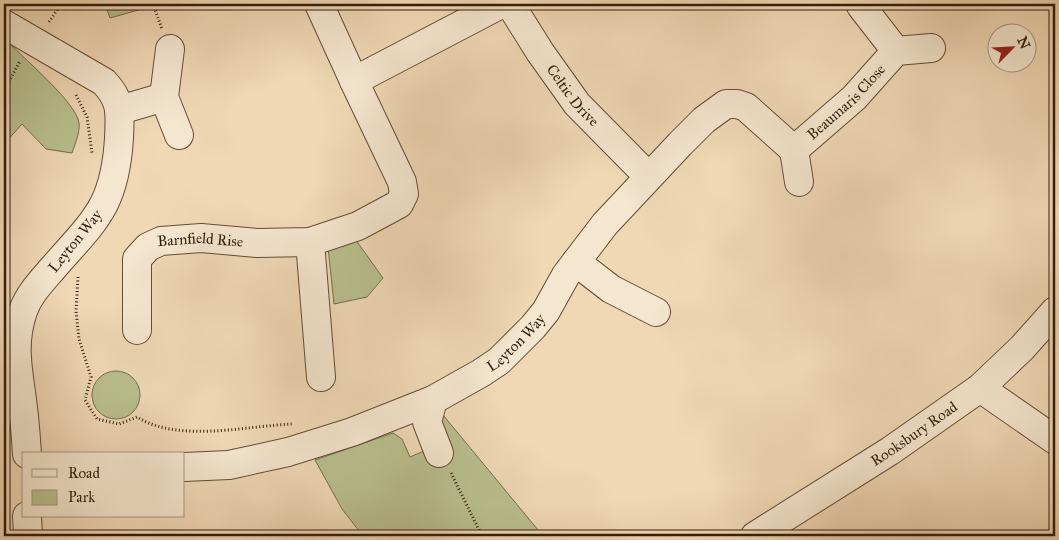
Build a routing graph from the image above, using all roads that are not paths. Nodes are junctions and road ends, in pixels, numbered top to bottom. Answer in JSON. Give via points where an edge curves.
{"nodes":[{"id":1,"x":319,"y":4,"type":"edge"},
{"id":2,"x":500,"y":4,"type":"edge"},
{"id":3,"x":510,"y":4,"type":"edge"},
{"id":4,"x":862,"y":6,"type":"dead end"},
{"id":5,"x":4,"y":24,"type":"edge"},
{"id":6,"x":930,"y":48,"type":"dead end"},
{"id":7,"x":170,"y":49,"type":"dead end"},
{"id":8,"x":896,"y":51,"type":"junction"},
{"id":9,"x":354,"y":81,"type":"junction"},
{"id":10,"x":164,"y":97,"type":"junction"},
{"id":11,"x":120,"y":110,"type":"junction"},
{"id":12,"x":179,"y":135,"type":"dead end"},
{"id":13,"x":794,"y":150,"type":"junction"},
{"id":14,"x":648,"y":176,"type":"junction"},
{"id":15,"x":799,"y":182,"type":"dead end"},
{"id":16,"x":310,"y":242,"type":"junction"},
{"id":17,"x":576,"y":262,"type":"junction"},
{"id":18,"x":1055,"y":311,"type":"edge"},
{"id":19,"x":656,"y":312,"type":"dead end"},
{"id":20,"x":137,"y":330,"type":"dead end"},
{"id":21,"x":321,"y":377,"type":"dead end"},
{"id":22,"x":980,"y":388,"type":"junction"},
{"id":23,"x":433,"y":400,"type":"junction"},
{"id":24,"x":1055,"y":440,"type":"edge"},
{"id":25,"x":27,"y":452,"type":"edge"},
{"id":26,"x":439,"y":453,"type":"road end"},
{"id":27,"x":185,"y":467,"type":"edge"},
{"id":28,"x":27,"y":518,"type":"edge"},
{"id":29,"x":28,"y":536,"type":"edge"},
{"id":30,"x":755,"y":536,"type":"edge"}],
"edges":[{"from":1,"to":9,"type":"street","name":"Barnfield Rise"},
{"from":2,"to":9,"type":"street"},
{"from":3,"to":14,"type":"street","name":"Celtic Drive","via":[[577,104]]},
{"from":4,"to":8,"type":"street","name":"Beaumaris Close"},
{"from":5,"to":11,"type":"street","name":"Leyton Way","via":[[104,82],[115,94]]},
{"from":6,"to":8,"type":"street","name":"Beaumaris Close"},
{"from":7,"to":10,"type":"street"},
{"from":8,"to":13,"type":"street","name":"Beaumaris Close","via":[[854,98]]},
{"from":9,"to":16,"type":"street","name":"Barnfield Rise","via":[[402,182],[404,194],[399,204],[358,226]]},
{"from":10,"to":11,"type":"street"},
{"from":10,"to":12,"type":"street"},
{"from":11,"to":25,"type":"street","name":"Leyton Way","via":[[113,186],[101,213],[30,294],[16,332],[15,358]]},
{"from":13,"to":14,"type":"street","name":"Beaumaris Close","via":[[746,107],[726,104],[704,120]]},
{"from":13,"to":15,"type":"street","name":"Beaumaris Close"},
{"from":14,"to":17,"type":"street","name":"Leyton Way"},
{"from":16,"to":20,"type":"street","name":"Barnfield Rise","via":[[257,243],[201,238],[162,241],[148,248],[136,259]]},
{"from":16,"to":21,"type":"street"},
{"from":17,"to":19,"type":"street","via":[[611,288]]},
{"from":17,"to":23,"type":"street","name":"Leyton Way","via":[[546,311],[515,346],[481,373]]},
{"from":18,"to":22,"type":"street","name":"Rooksbury Road"},
{"from":22,"to":24,"type":"street"},
{"from":22,"to":30,"type":"street","name":"Rooksbury Road","via":[[890,451]]},
{"from":23,"to":26,"type":"street","via":[[427,422]]},
{"from":23,"to":27,"type":"street","name":"Leyton Way","via":[[352,432],[270,457],[229,465]]},
{"from":28,"to":29,"type":"street"}]}
